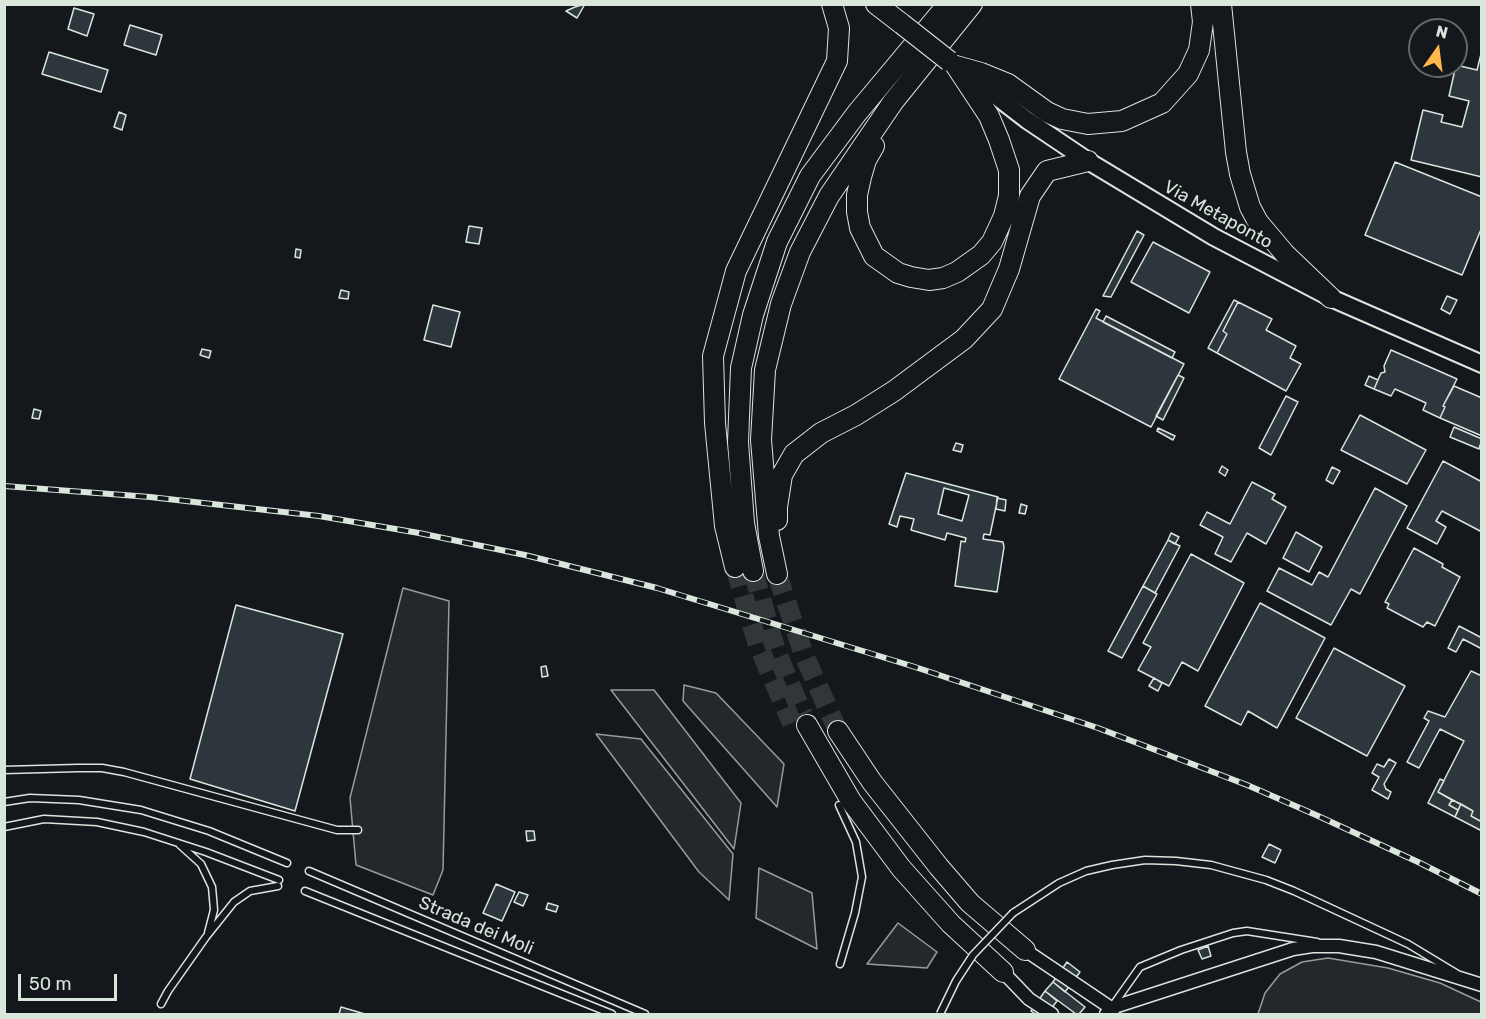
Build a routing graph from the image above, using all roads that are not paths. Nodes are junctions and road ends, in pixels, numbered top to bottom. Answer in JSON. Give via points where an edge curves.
{"nodes":[{"id":1,"x":832,"y":4,"type":"edge"},
{"id":2,"x":876,"y":4,"type":"edge"},
{"id":3,"x":948,"y":4,"type":"edge"},
{"id":4,"x":972,"y":4,"type":"edge"},
{"id":5,"x":1202,"y":4,"type":"edge"},
{"id":6,"x":1221,"y":4,"type":"edge"},
{"id":7,"x":953,"y":63,"type":"junction"},
{"id":8,"x":893,"y":102,"type":"junction"},
{"id":9,"x":1088,"y":161,"type":"junction"},
{"id":10,"x":1331,"y":298,"type":"junction"},
{"id":11,"x":1482,"y":364,"type":"edge"},
{"id":12,"x":838,"y":731,"type":"tunnel mouth"},
{"id":13,"x":4,"y":770,"type":"edge"},
{"id":14,"x":4,"y":802,"type":"edge"},
{"id":15,"x":839,"y":805,"type":"junction"},
{"id":16,"x":4,"y":827,"type":"edge"},
{"id":17,"x":358,"y":830,"type":"dead end"},
{"id":18,"x":177,"y":842,"type":"junction"},
{"id":19,"x":288,"y":862,"type":"dead end"},
{"id":20,"x":901,"y":868,"type":"junction"},
{"id":21,"x":309,"y":872,"type":"dead end"},
{"id":22,"x":305,"y":891,"type":"dead end"},
{"id":23,"x":206,"y":937,"type":"junction"},
{"id":24,"x":1339,"y":946,"type":"junction"},
{"id":25,"x":1025,"y":950,"type":"joint"},
{"id":26,"x":840,"y":964,"type":"dead end"},
{"id":27,"x":1003,"y":972,"type":"joint"},
{"id":28,"x":1476,"y":983,"type":"edge"},
{"id":29,"x":161,"y":1004,"type":"dead end"},
{"id":30,"x":1111,"y":1012,"type":"edge"},
{"id":31,"x":612,"y":1014,"type":"edge"},
{"id":32,"x":645,"y":1014,"type":"edge"},
{"id":33,"x":940,"y":1014,"type":"edge"},
{"id":34,"x":1052,"y":1014,"type":"edge"}],
"edges":[{"from":1,"to":3,"type":"main road","via":[[839,28],[837,61],[736,271],[713,356],[724,515],[744,569],[738,442],[741,368],[753,315],[777,242],[810,176]]},
{"from":2,"to":7,"type":"main road","bridge":true},
{"from":4,"to":8,"type":"main road"},
{"from":5,"to":7,"type":"main road","via":[[1199,50],[1188,74],[1162,103],[1122,122],[1088,124],[1062,119],[1008,84]]},
{"from":6,"to":10,"type":"main road","via":[[1236,152],[1250,207],[1286,254]]},
{"from":7,"to":8,"type":"main road","via":[[988,116],[1010,182],[1004,216],[992,242],[970,265],[943,278],[911,278],[886,266],[874,256],[860,228],[857,195],[861,177]]},
{"from":7,"to":9,"type":"main road","name":"Via Metaponto"},
{"from":8,"to":9,"type":"main road","via":[[829,196],[800,252],[781,304],[765,370],[761,440],[769,536],[777,574],[777,507],[782,475],[794,454],[821,433],[894,391],[964,339],[992,309],[1010,268],[1030,196],[1047,171]]},
{"from":9,"to":10,"type":"main road","name":"Via Metaponto","via":[[1214,237]]},
{"from":10,"to":11,"type":"main road","name":"Via Metaponto"},
{"from":12,"to":25,"type":"main road","via":[[872,782],[939,867],[970,903]]},
{"from":13,"to":17,"type":"lane","via":[[102,768],[337,830]]},
{"from":14,"to":19,"type":"lane","via":[[30,798],[79,800],[141,810]]},
{"from":15,"to":20,"type":"main road"},
{"from":15,"to":20,"type":"main road","via":[[799,724]]},
{"from":15,"to":26,"type":"lane","via":[[856,842],[862,877]]},
{"from":16,"to":18,"type":"lane","via":[[44,819],[97,822]]},
{"from":18,"to":23,"type":"lane","via":[[201,864],[212,887],[214,910]]},
{"from":18,"to":23,"type":"lane","via":[[279,883],[250,891],[234,902]]},
{"from":20,"to":27,"type":"main road","via":[[951,924]]},
{"from":21,"to":32,"type":"lane","name":"Strada dei Moli"},
{"from":22,"to":31,"type":"lane"},
{"from":23,"to":29,"type":"lane"},
{"from":24,"to":28,"type":"street","via":[[1376,952]]},
{"from":24,"to":30,"type":"street","via":[[1293,949]]},
{"from":24,"to":30,"type":"lane","via":[[1246,931],[1214,938],[1140,967]]},
{"from":25,"to":30,"type":"street"},
{"from":27,"to":34,"type":"street","via":[[1029,999]]},
{"from":28,"to":33,"type":"lane","bridge":true,"via":[[1408,944],[1294,891],[1211,865],[1145,860],[1086,871],[1059,883],[1013,913],[973,955]]}]}
